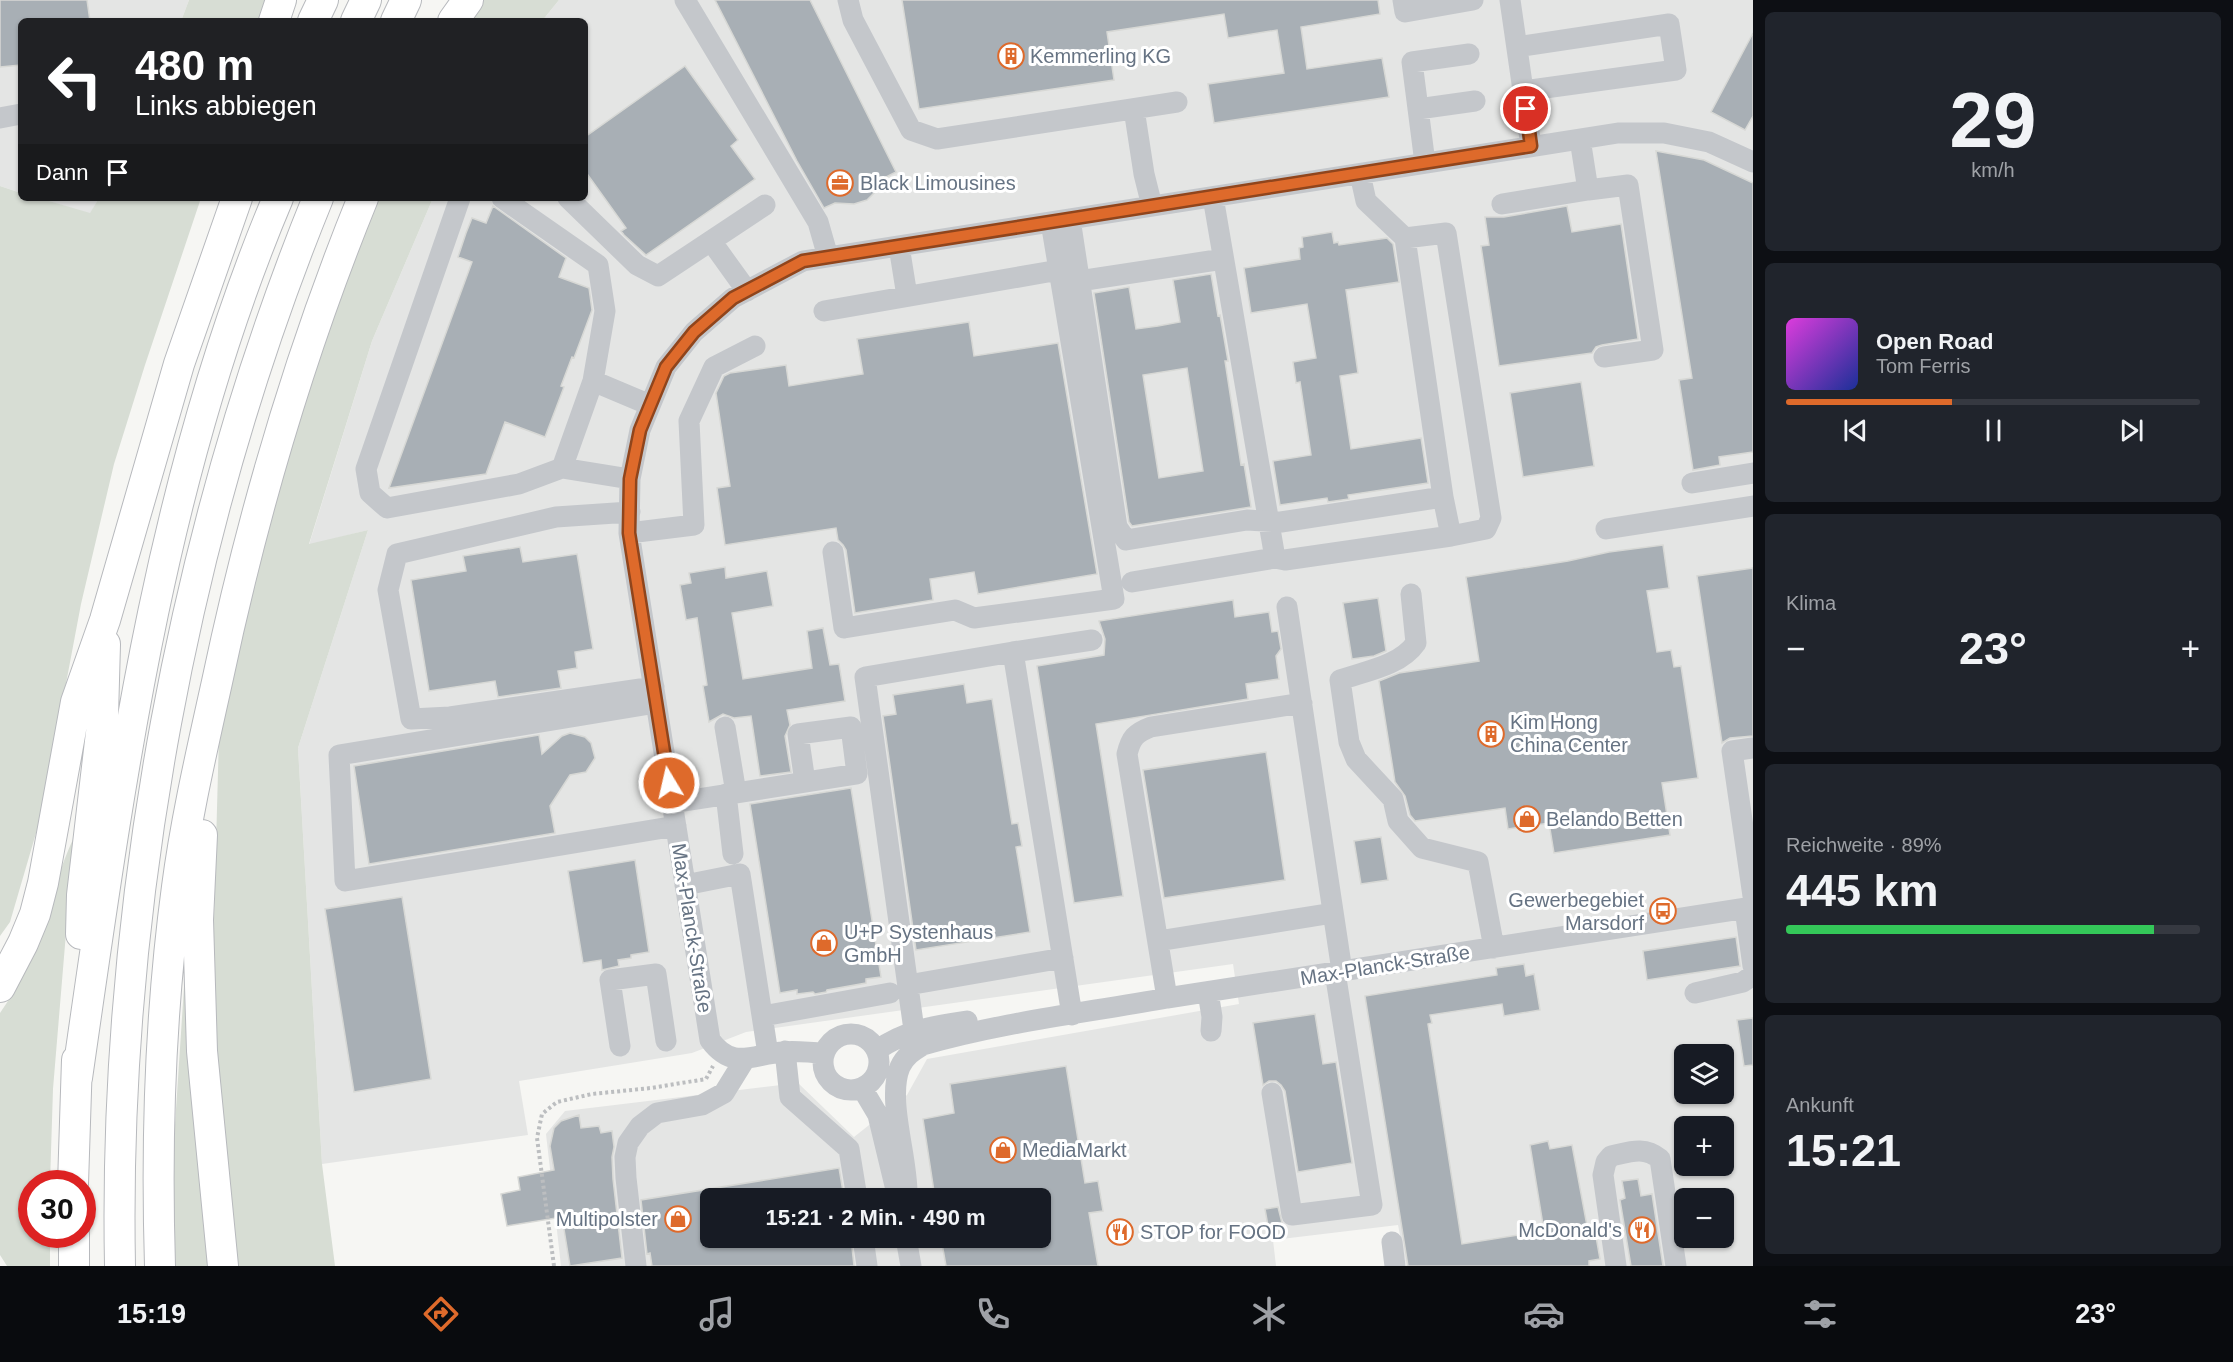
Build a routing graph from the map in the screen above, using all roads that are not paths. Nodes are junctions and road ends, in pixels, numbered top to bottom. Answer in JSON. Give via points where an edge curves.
{"nodes":[{"id":1,"x":281,"y":0,"type":"edge"},
{"id":2,"x":323,"y":0,"type":"edge"},
{"id":3,"x":366,"y":0,"type":"edge"},
{"id":4,"x":406,"y":0,"type":"edge"},
{"id":5,"x":452,"y":0,"type":"edge"},
{"id":6,"x":468,"y":0,"type":"edge"},
{"id":7,"x":685,"y":0,"type":"edge"},
{"id":8,"x":848,"y":0,"type":"edge"},
{"id":9,"x":1403,"y":0,"type":"edge"},
{"id":10,"x":1473,"y":0,"type":"edge"},
{"id":11,"x":1510,"y":0,"type":"edge"},
{"id":12,"x":275,"y":18,"type":"edge"},
{"id":13,"x":315,"y":18,"type":"edge"},
{"id":14,"x":357,"y":18,"type":"edge"},
{"id":15,"x":397,"y":18,"type":"edge"},
{"id":16,"x":443,"y":18,"type":"edge"},
{"id":17,"x":455,"y":18,"type":"edge"},
{"id":18,"x":1517,"y":47,"type":"junction"},
{"id":19,"x":1469,"y":54,"type":"dead end"},
{"id":20,"x":1523,"y":91,"type":"junction"},
{"id":21,"x":1475,"y":101,"type":"dead end"},
{"id":22,"x":1177,"y":102,"type":"dead end"},
{"id":23,"x":1134,"y":109,"type":"junction"},
{"id":24,"x":1418,"y":109,"type":"junction"},
{"id":25,"x":18,"y":115,"type":"edge"},
{"id":26,"x":0,"y":118,"type":"edge"},
{"id":27,"x":1580,"y":139,"type":"junction"},
{"id":28,"x":1531,"y":146,"type":"junction"},
{"id":29,"x":1753,"y":162,"type":"edge"},
{"id":30,"x":1425,"y":163,"type":"junction"},
{"id":31,"x":1360,"y":174,"type":"junction"},
{"id":32,"x":1588,"y":190,"type":"junction"},
{"id":33,"x":1213,"y":197,"type":"junction"},
{"id":34,"x":220,"y":201,"type":"edge"},
{"id":35,"x":236,"y":201,"type":"edge"},
{"id":36,"x":277,"y":201,"type":"edge"},
{"id":37,"x":317,"y":201,"type":"edge"},
{"id":38,"x":362,"y":201,"type":"edge"},
{"id":39,"x":459,"y":201,"type":"edge"},
{"id":40,"x":506,"y":201,"type":"edge"},
{"id":41,"x":571,"y":201,"type":"edge"},
{"id":42,"x":1502,"y":204,"type":"dead end"},
{"id":43,"x":765,"y":205,"type":"dead end"},
{"id":44,"x":1152,"y":206,"type":"junction"},
{"id":45,"x":1060,"y":221,"type":"junction"},
{"id":46,"x":1405,"y":238,"type":"junction"},
{"id":47,"x":711,"y":241,"type":"junction"},
{"id":48,"x":899,"y":246,"type":"junction"},
{"id":49,"x":828,"y":257,"type":"junction"},
{"id":50,"x":1223,"y":259,"type":"junction"},
{"id":51,"x":1059,"y":270,"type":"junction"},
{"id":52,"x":1079,"y":281,"type":"junction"},
{"id":53,"x":747,"y":291,"type":"junction"},
{"id":54,"x":907,"y":296,"type":"junction"},
{"id":55,"x":199,"y":303,"type":"junction"},
{"id":56,"x":824,"y":311,"type":"dead end"},
{"id":57,"x":754,"y":346,"type":"dead end"},
{"id":58,"x":1604,"y":357,"type":"dead end"},
{"id":59,"x":593,"y":381,"type":"junction"},
{"id":60,"x":650,"y":405,"type":"junction"},
{"id":61,"x":562,"y":468,"type":"junction"},
{"id":62,"x":1753,"y":473,"type":"edge"},
{"id":63,"x":630,"y":479,"type":"junction"},
{"id":64,"x":1692,"y":483,"type":"dead end"},
{"id":65,"x":1443,"y":497,"type":"junction"},
{"id":66,"x":1753,"y":506,"type":"edge"},
{"id":67,"x":1268,"y":521,"type":"junction"},
{"id":68,"x":629,"y":523,"type":"junction"},
{"id":69,"x":1606,"y":529,"type":"dead end"},
{"id":70,"x":1451,"y":536,"type":"junction"},
{"id":71,"x":833,"y":552,"type":"dead end"},
{"id":72,"x":1275,"y":558,"type":"junction"},
{"id":73,"x":1132,"y":582,"type":"dead end"},
{"id":74,"x":1410,"y":594,"type":"dead end"},
{"id":75,"x":1287,"y":607,"type":"dead end"},
{"id":76,"x":105,"y":620,"type":"junction"},
{"id":77,"x":1092,"y":640,"type":"dead end"},
{"id":78,"x":1013,"y":652,"type":"junction"},
{"id":79,"x":655,"y":695,"type":"junction"},
{"id":80,"x":1302,"y":703,"type":"junction"},
{"id":81,"x":725,"y":727,"type":"dead end"},
{"id":82,"x":205,"y":739,"type":"junction"},
{"id":83,"x":1753,"y":748,"type":"edge"},
{"id":84,"x":805,"y":782,"type":"dead end"},
{"id":85,"x":731,"y":793,"type":"junction"},
{"id":86,"x":672,"y":803,"type":"junction"},
{"id":87,"x":676,"y":826,"type":"junction"},
{"id":88,"x":733,"y":854,"type":"dead end"},
{"id":89,"x":685,"y":885,"type":"junction"},
{"id":90,"x":1750,"y":904,"type":"edge"},
{"id":91,"x":1333,"y":913,"type":"junction"},
{"id":92,"x":1158,"y":941,"type":"junction"},
{"id":93,"x":1494,"y":948,"type":"junction"},
{"id":94,"x":1063,"y":958,"type":"junction"},
{"id":95,"x":1753,"y":966,"type":"edge"},
{"id":96,"x":1338,"y":971,"type":"junction"},
{"id":97,"x":1753,"y":975,"type":"edge"},
{"id":98,"x":0,"y":987,"type":"edge"},
{"id":99,"x":899,"y":989,"type":"junction"},
{"id":100,"x":1208,"y":992,"type":"junction"},
{"id":101,"x":1695,"y":993,"type":"dead end"},
{"id":102,"x":1167,"y":998,"type":"junction"},
{"id":103,"x":1072,"y":1015,"type":"junction"},
{"id":104,"x":763,"y":1016,"type":"junction"},
{"id":105,"x":1017,"y":1022,"type":"junction"},
{"id":106,"x":914,"y":1030,"type":"junction"},
{"id":107,"x":1211,"y":1031,"type":"dead end"},
{"id":108,"x":666,"y":1041,"type":"dead end"},
{"id":109,"x":620,"y":1046,"type":"dead end"},
{"id":110,"x":877,"y":1050,"type":"junction"},
{"id":111,"x":776,"y":1053,"type":"junction"},
{"id":112,"x":824,"y":1053,"type":"junction"},
{"id":113,"x":745,"y":1059,"type":"junction"},
{"id":114,"x":77,"y":1078,"type":"junction"},
{"id":115,"x":862,"y":1088,"type":"junction"},
{"id":116,"x":1272,"y":1093,"type":"dead end"},
{"id":117,"x":74,"y":1170,"type":"edge"},
{"id":118,"x":855,"y":1188,"type":"edge"},
{"id":119,"x":896,"y":1188,"type":"edge"},
{"id":120,"x":908,"y":1188,"type":"edge"},
{"id":121,"x":1666,"y":1189,"type":"junction"},
{"id":122,"x":1392,"y":1242,"type":"dead end"},
{"id":123,"x":74,"y":1248,"type":"edge"},
{"id":124,"x":864,"y":1248,"type":"edge"},
{"id":125,"x":908,"y":1248,"type":"edge"},
{"id":126,"x":74,"y":1266,"type":"edge"},
{"id":127,"x":120,"y":1266,"type":"edge"},
{"id":128,"x":160,"y":1266,"type":"edge"},
{"id":129,"x":223,"y":1266,"type":"edge"},
{"id":130,"x":636,"y":1266,"type":"edge"},
{"id":131,"x":867,"y":1266,"type":"edge"},
{"id":132,"x":912,"y":1266,"type":"edge"},
{"id":133,"x":1395,"y":1266,"type":"edge"},
{"id":134,"x":1616,"y":1266,"type":"edge"},
{"id":135,"x":1623,"y":1266,"type":"edge"},
{"id":136,"x":1676,"y":1266,"type":"edge"}],
"edges":[{"from":1,"to":12,"type":"highway"},
{"from":2,"to":13,"type":"highway"},
{"from":3,"to":14,"type":"highway"},
{"from":4,"to":15,"type":"highway"},
{"from":5,"to":16,"type":"highway"},
{"from":6,"to":17,"type":"highway"},
{"from":7,"to":49,"type":"street","via":[[818,222]]},
{"from":8,"to":23,"type":"street","via":[[853,20],[911,130],[937,139]]},
{"from":9,"to":10,"type":"street","via":[[1405,12]]},
{"from":11,"to":18,"type":"street"},
{"from":18,"to":20,"type":"street"},
{"from":18,"to":20,"type":"street","via":[[1669,24],[1676,70]]},
{"from":19,"to":24,"type":"street","via":[[1412,62]]},
{"from":20,"to":28,"type":"street"},
{"from":21,"to":24,"type":"street"},
{"from":22,"to":23,"type":"street"},
{"from":23,"to":44,"type":"street"},
{"from":24,"to":30,"type":"street"},
{"from":25,"to":26,"type":"street"},
{"from":27,"to":28,"type":"street","name":"Max-Planck-Straße"},
{"from":27,"to":29,"type":"street","name":"Max-Planck-Straße","via":[[1618,133],[1664,134],[1709,142]]},
{"from":27,"to":32,"type":"street"},
{"from":28,"to":30,"type":"street","name":"Max-Planck-Straße"},
{"from":30,"to":31,"type":"street","name":"Max-Planck-Straße"},
{"from":31,"to":33,"type":"street","name":"Max-Planck-Straße"},
{"from":31,"to":46,"type":"street","via":[[1366,201]]},
{"from":32,"to":42,"type":"street"},
{"from":32,"to":58,"type":"street","via":[[1628,185],[1653,350]]},
{"from":33,"to":44,"type":"street","name":"Max-Planck-Straße"},
{"from":33,"to":50,"type":"street"},
{"from":34,"to":55,"type":"highway"},
{"from":35,"to":55,"type":"highway"},
{"from":36,"to":114,"type":"highway","via":[[212,382],[161,577],[120,783]]},
{"from":37,"to":127,"type":"highway","via":[[246,400],[194,594],[163,742],[130,993],[121,1138]]},
{"from":38,"to":82,"type":"highway","via":[[315,322],[267,473],[235,595]]},
{"from":39,"to":61,"type":"street","via":[[366,469],[370,493],[387,508],[519,484]]},
{"from":40,"to":59,"type":"street","via":[[598,265],[605,310]]},
{"from":41,"to":47,"type":"street","via":[[637,265],[658,276]]},
{"from":43,"to":47,"type":"street"},
{"from":44,"to":45,"type":"street","name":"Max-Planck-Straße"},
{"from":45,"to":48,"type":"street","name":"Max-Planck-Straße"},
{"from":45,"to":51,"type":"street"},
{"from":45,"to":52,"type":"street"},
{"from":46,"to":65,"type":"street"},
{"from":46,"to":70,"type":"street","via":[[1446,233],[1491,518],[1486,529]]},
{"from":47,"to":53,"type":"street"},
{"from":48,"to":49,"type":"street","name":"Max-Planck-Straße"},
{"from":48,"to":54,"type":"street"},
{"from":49,"to":53,"type":"street","name":"Max-Planck-Straße","via":[[803,261]]},
{"from":50,"to":52,"type":"street"},
{"from":50,"to":67,"type":"street"},
{"from":51,"to":54,"type":"street"},
{"from":51,"to":71,"type":"street","via":[[1114,599],[974,618],[955,610],[844,628]]},
{"from":52,"to":67,"type":"street","via":[[1117,527],[1126,540],[1247,520]]},
{"from":53,"to":60,"type":"street","name":"Max-Planck-Straße","via":[[733,298],[694,332],[666,367]]},
{"from":54,"to":56,"type":"street"},
{"from":55,"to":76,"type":"highway"},
{"from":57,"to":68,"type":"street","via":[[714,367],[689,421],[694,525]]},
{"from":59,"to":60,"type":"street"},
{"from":59,"to":61,"type":"street"},
{"from":60,"to":63,"type":"street","name":"Max-Planck-Straße","via":[[640,430]]},
{"from":61,"to":63,"type":"street"},
{"from":62,"to":64,"type":"street"},
{"from":63,"to":68,"type":"street","name":"Max-Planck-Straße"},
{"from":65,"to":67,"type":"street"},
{"from":65,"to":70,"type":"street"},
{"from":66,"to":69,"type":"street"},
{"from":67,"to":72,"type":"street"},
{"from":68,"to":79,"type":"street","name":"Max-Planck-Straße"},
{"from":68,"to":79,"type":"street","via":[[556,517],[397,554],[388,590],[411,719]]},
{"from":70,"to":72,"type":"street","via":[[1285,560]]},
{"from":72,"to":73,"type":"street"},
{"from":74,"to":93,"type":"street","via":[[1416,643],[1409,652],[1391,663],[1340,680],[1348,742],[1356,759],[1392,799],[1398,821],[1422,848],[1478,862]]},
{"from":75,"to":80,"type":"street"},
{"from":76,"to":98,"type":"highway","via":[[76,702],[44,883],[24,944]]},
{"from":76,"to":114,"type":"highway","via":[[103,716],[82,895]]},
{"from":77,"to":78,"type":"street"},
{"from":78,"to":94,"type":"street"},
{"from":78,"to":99,"type":"street","via":[[865,677]]},
{"from":79,"to":86,"type":"street","name":"Max-Planck-Straße"},
{"from":79,"to":87,"type":"street","via":[[339,755],[345,880]]},
{"from":80,"to":91,"type":"street"},
{"from":80,"to":92,"type":"street","via":[[1150,727],[1137,732],[1131,740],[1127,754]]},
{"from":81,"to":85,"type":"street"},
{"from":82,"to":128,"type":"highway","via":[[177,885],[164,1019],[158,1167]]},
{"from":82,"to":129,"type":"highway","via":[[198,920],[202,1051]]},
{"from":83,"to":90,"type":"street","via":[[1732,751]]},
{"from":84,"to":85,"type":"street"},
{"from":85,"to":86,"type":"street"},
{"from":85,"to":88,"type":"street"},
{"from":86,"to":87,"type":"street","name":"Max-Planck-Straße"},
{"from":87,"to":89,"type":"street","name":"Max-Planck-Straße"},
{"from":89,"to":104,"type":"street","via":[[741,874]]},
{"from":89,"to":113,"type":"street","name":"Max-Planck-Straße","via":[[710,1040],[719,1053]]},
{"from":90,"to":93,"type":"street","name":"Max-Planck-Straße"},
{"from":90,"to":95,"type":"street"},
{"from":91,"to":92,"type":"street"},
{"from":91,"to":96,"type":"street"},
{"from":92,"to":102,"type":"street"},
{"from":93,"to":96,"type":"street","name":"Max-Planck-Straße"},
{"from":94,"to":99,"type":"street"},
{"from":94,"to":103,"type":"street"},
{"from":96,"to":100,"type":"street","name":"Max-Planck-Straße"},
{"from":96,"to":116,"type":"street","via":[[1372,1205],[1292,1215]]},
{"from":97,"to":101,"type":"street","via":[[1743,982]]},
{"from":99,"to":104,"type":"street"},
{"from":99,"to":106,"type":"street"},
{"from":100,"to":102,"type":"street","name":"Max-Planck-Straße"},
{"from":100,"to":107,"type":"street"},
{"from":102,"to":103,"type":"street","name":"Max-Planck-Straße"},
{"from":103,"to":105,"type":"street","name":"Max-Planck-Straße"},
{"from":104,"to":111,"type":"street"},
{"from":105,"to":106,"type":"street","name":"Max-Planck-Straße","via":[[987,1017]]},
{"from":105,"to":120,"type":"street","name":"Max-Planck-Straße","via":[[923,1045],[910,1052],[900,1065],[895,1099]]},
{"from":106,"to":110,"type":"street","name":"Max-Planck-Straße"},
{"from":108,"to":109,"type":"street","via":[[656,974],[610,980]]},
{"from":110,"to":112,"type":"street","via":[[868,1039],[849,1034],[832,1041]]},
{"from":110,"to":115,"type":"street","via":[[878,1072]]},
{"from":111,"to":112,"type":"street"},
{"from":111,"to":113,"type":"street"},
{"from":111,"to":118,"type":"street","via":[[790,1096],[849,1149]]},
{"from":112,"to":115,"type":"street","via":[[824,1069],[833,1084],[845,1090]]},
{"from":113,"to":130,"type":"street","via":[[724,1093],[702,1105],[657,1113],[639,1126],[628,1143],[626,1178]]},
{"from":114,"to":117,"type":"highway"},
{"from":115,"to":119,"type":"street","via":[[878,1115]]},
{"from":121,"to":134,"type":"street","via":[[1660,1159],[1652,1152],[1611,1156],[1606,1162],[1603,1175]]},
{"from":121,"to":135,"type":"street","via":[[1654,1169],[1642,1162],[1623,1164],[1616,1171],[1612,1182]]},
{"from":121,"to":136,"type":"street"},
{"from":122,"to":133,"type":"street"},
{"from":123,"to":126,"type":"highway"},
{"from":124,"to":131,"type":"street"},
{"from":125,"to":132,"type":"street"}]}
